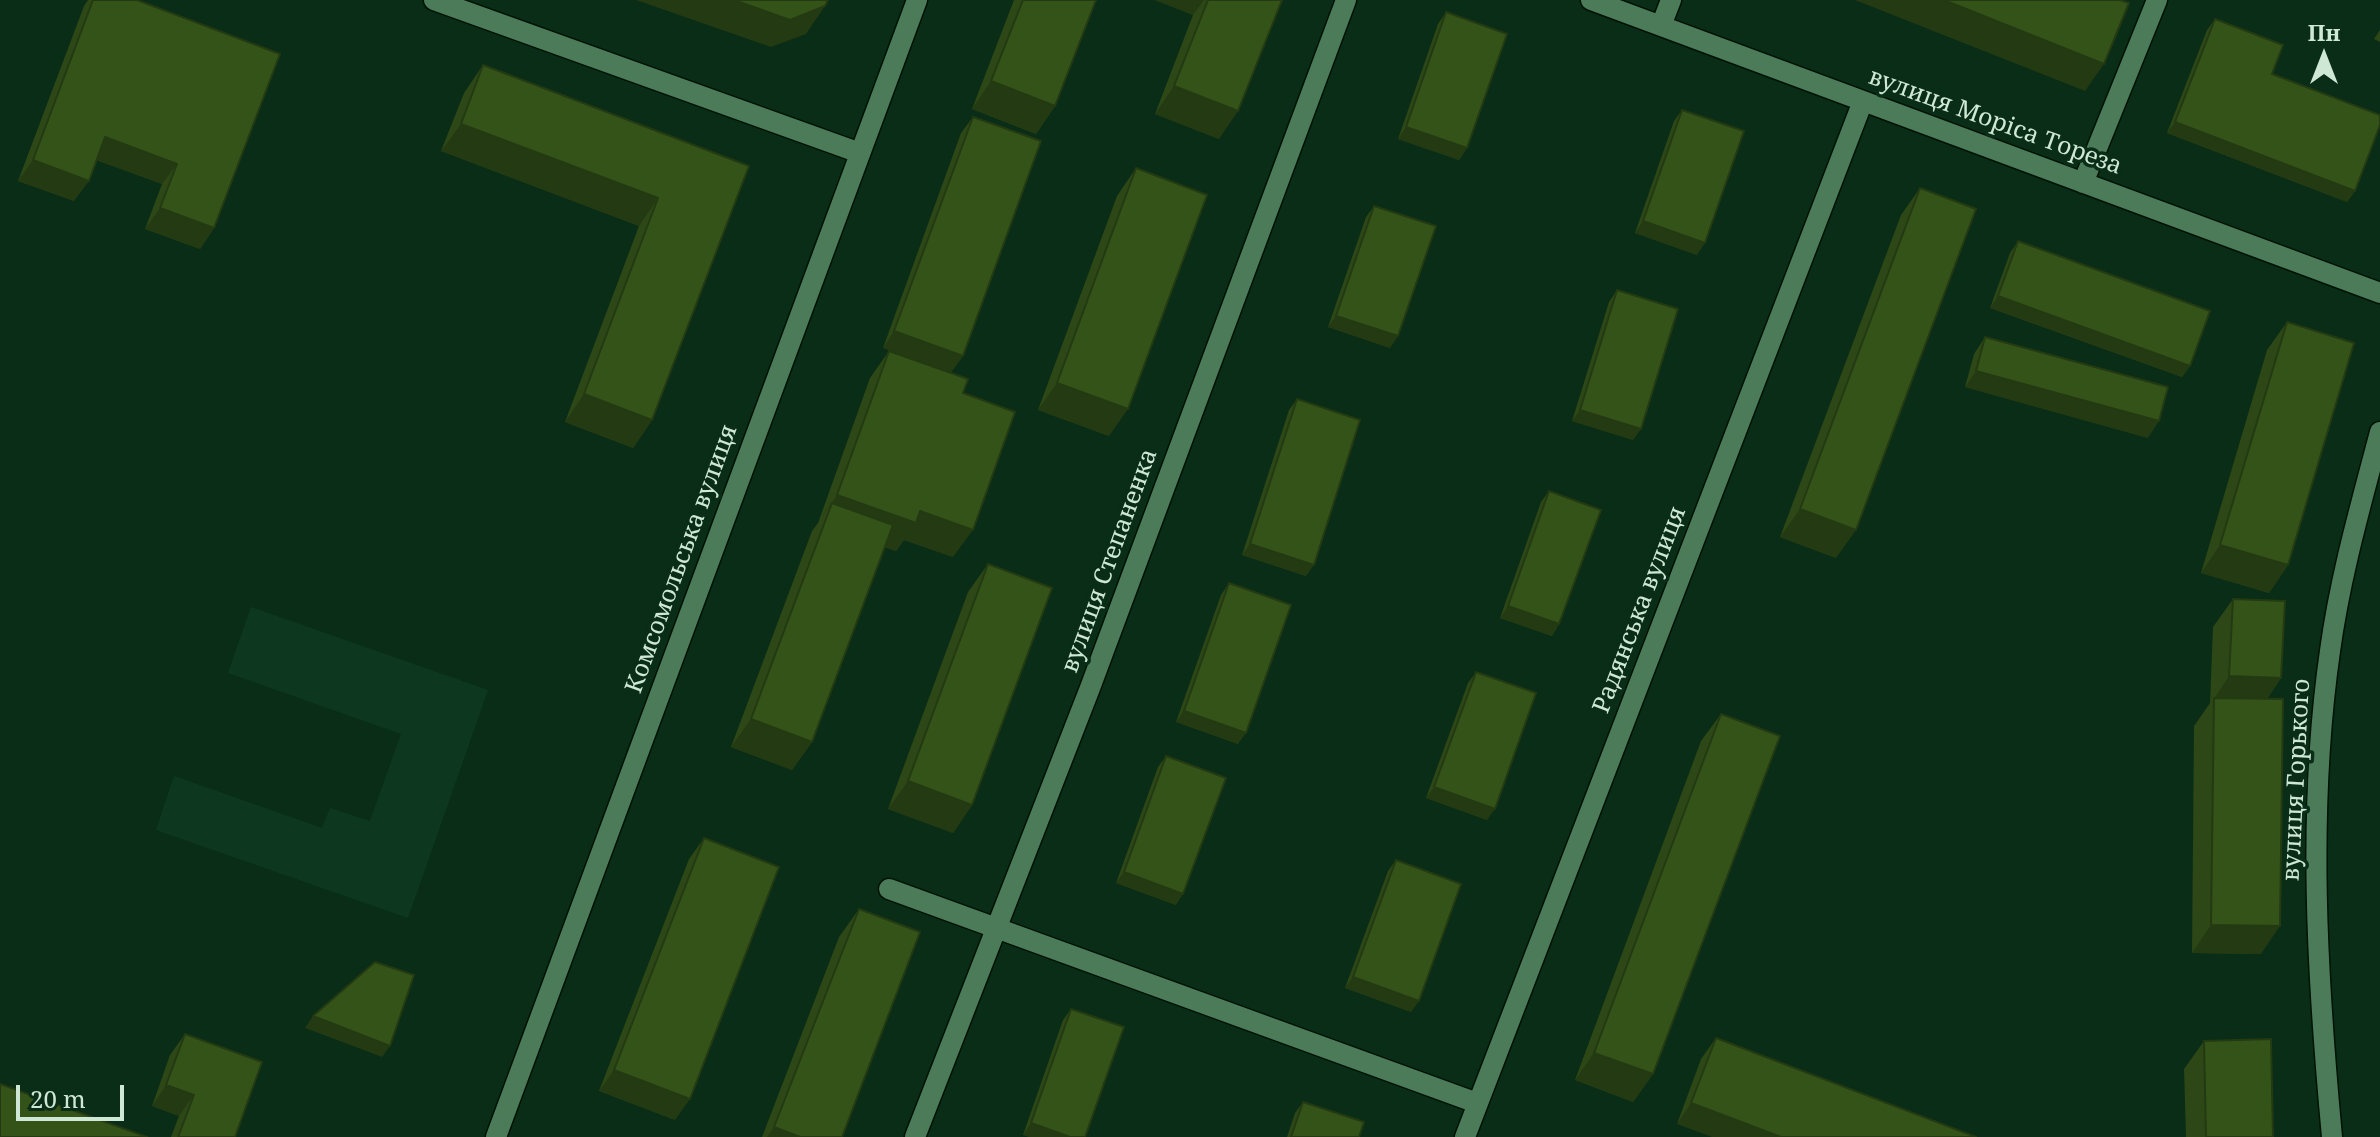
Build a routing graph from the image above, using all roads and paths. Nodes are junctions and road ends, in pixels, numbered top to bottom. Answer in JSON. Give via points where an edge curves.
{"nodes":[{"id":1,"x":434,"y":0,"type":"edge"},
{"id":2,"x":917,"y":0,"type":"edge"},
{"id":3,"x":1346,"y":0,"type":"edge"},
{"id":4,"x":1591,"y":0,"type":"edge"},
{"id":5,"x":1671,"y":0,"type":"edge"},
{"id":6,"x":2157,"y":0,"type":"edge"},
{"id":7,"x":1661,"y":26,"type":"junction"},
{"id":8,"x":1863,"y":101,"type":"junction"},
{"id":9,"x":860,"y":153,"type":"junction"},
{"id":10,"x":2083,"y":183,"type":"junction"},
{"id":11,"x":2380,"y":293,"type":"edge"},
{"id":12,"x":2380,"y":432,"type":"edge"},
{"id":13,"x":889,"y":889,"type":"dead end"},
{"id":14,"x":1477,"y":1103,"type":"junction"},
{"id":15,"x":496,"y":1137,"type":"edge"},
{"id":16,"x":915,"y":1137,"type":"edge"},
{"id":17,"x":1465,"y":1137,"type":"edge"},
{"id":18,"x":2332,"y":1137,"type":"edge"}],
"edges":[{"from":1,"to":9,"type":"street"},
{"from":2,"to":9,"type":"street","name":"Комсомольська вулиця"},
{"from":3,"to":16,"type":"street","name":"вулиця Степаненка","via":[[1090,688]]},
{"from":4,"to":7,"type":"street","name":"вулиця Моріса Тореза"},
{"from":5,"to":7,"type":"street"},
{"from":6,"to":10,"type":"street"},
{"from":7,"to":8,"type":"street","name":"вулиця Моріса Тореза"},
{"from":8,"to":10,"type":"street","name":"вулиця Моріса Тореза"},
{"from":8,"to":14,"type":"street","name":"Радянська вулиця"},
{"from":9,"to":15,"type":"street","name":"Комсомольська вулиця"},
{"from":10,"to":11,"type":"street","name":"вулиця Моріса Тореза"},
{"from":12,"to":18,"type":"street","name":"вулиця Горького","via":[[2352,535],[2330,650],[2318,758],[2316,877]]},
{"from":13,"to":14,"type":"street"},
{"from":14,"to":17,"type":"street","name":"Радянська вулиця"}]}
